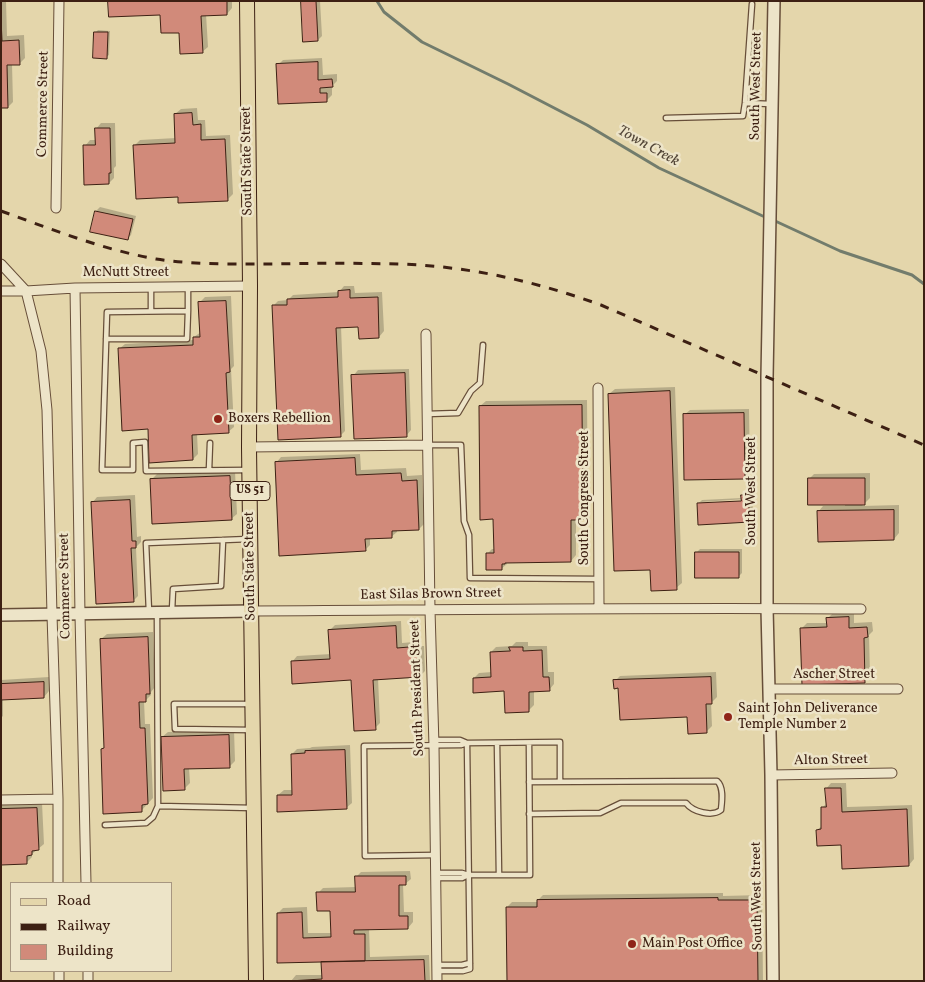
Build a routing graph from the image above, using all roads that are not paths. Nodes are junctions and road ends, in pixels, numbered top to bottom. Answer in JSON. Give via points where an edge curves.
{"nodes":[{"id":1,"x":59,"y":1,"type":"edge"},
{"id":2,"x":247,"y":1,"type":"edge"},
{"id":3,"x":774,"y":1,"type":"edge"},
{"id":4,"x":752,"y":4,"type":"dead end"},
{"id":5,"x":745,"y":103,"type":"junction"},
{"id":6,"x":772,"y":104,"type":"junction"},
{"id":7,"x":666,"y":118,"type":"dead end"},
{"id":8,"x":56,"y":208,"type":"dead end"},
{"id":9,"x":1,"y":264,"type":"edge"},
{"id":10,"x":250,"y":286,"type":"junction"},
{"id":11,"x":151,"y":287,"type":"junction"},
{"id":12,"x":188,"y":287,"type":"junction"},
{"id":13,"x":75,"y":288,"type":"junction"},
{"id":14,"x":1,"y":291,"type":"edge"},
{"id":15,"x":26,"y":291,"type":"junction"},
{"id":16,"x":151,"y":311,"type":"junction"},
{"id":17,"x":188,"y":311,"type":"junction"},
{"id":18,"x":426,"y":334,"type":"dead end"},
{"id":19,"x":106,"y":339,"type":"junction"},
{"id":20,"x":483,"y":345,"type":"dead end"},
{"id":21,"x":598,"y":388,"type":"dead end"},
{"id":22,"x":427,"y":414,"type":"junction"},
{"id":23,"x":210,"y":443,"type":"dead end"},
{"id":24,"x":427,"y":446,"type":"junction"},
{"id":25,"x":249,"y":447,"type":"junction"},
{"id":26,"x":209,"y":470,"type":"junction"},
{"id":27,"x":250,"y":470,"type":"junction"},
{"id":28,"x":251,"y":539,"type":"junction"},
{"id":29,"x":223,"y":540,"type":"junction"},
{"id":30,"x":599,"y":578,"type":"junction"},
{"id":31,"x":599,"y":608,"type":"junction"},
{"id":32,"x":767,"y":608,"type":"junction"},
{"id":33,"x":861,"y":609,"type":"dead end"},
{"id":34,"x":430,"y":610,"type":"junction"},
{"id":35,"x":252,"y":611,"type":"junction"},
{"id":36,"x":153,"y":612,"type":"junction"},
{"id":37,"x":172,"y":612,"type":"junction"},
{"id":38,"x":1,"y":615,"type":"edge"},
{"id":39,"x":52,"y":615,"type":"junction"},
{"id":40,"x":80,"y":615,"type":"junction"},
{"id":41,"x":770,"y":689,"type":"junction"},
{"id":42,"x":898,"y":689,"type":"dead end"},
{"id":43,"x":253,"y":704,"type":"junction"},
{"id":44,"x":253,"y":730,"type":"junction"},
{"id":45,"x":529,"y":742,"type":"junction"},
{"id":46,"x":434,"y":743,"type":"junction"},
{"id":47,"x":466,"y":743,"type":"junction"},
{"id":48,"x":497,"y":743,"type":"junction"},
{"id":49,"x":892,"y":773,"type":"dead end"},
{"id":50,"x":771,"y":775,"type":"junction"},
{"id":51,"x":529,"y":782,"type":"junction"},
{"id":52,"x":560,"y":782,"type":"junction"},
{"id":53,"x":58,"y":799,"type":"junction"},
{"id":54,"x":1,"y":800,"type":"edge"},
{"id":55,"x":158,"y":806,"type":"junction"},
{"id":56,"x":254,"y":808,"type":"junction"},
{"id":57,"x":529,"y":814,"type":"junction"},
{"id":58,"x":105,"y":825,"type":"dead end"},
{"id":59,"x":436,"y":855,"type":"junction"},
{"id":60,"x":468,"y":875,"type":"junction"},
{"id":61,"x":499,"y":875,"type":"junction"},
{"id":62,"x":436,"y":876,"type":"junction"},
{"id":63,"x":58,"y":882,"type":"edge"},
{"id":64,"x":86,"y":882,"type":"edge"},
{"id":65,"x":470,"y":963,"type":"junction"},
{"id":66,"x":437,"y":968,"type":"junction"},
{"id":67,"x":256,"y":981,"type":"edge"},
{"id":68,"x":437,"y":981,"type":"edge"},
{"id":69,"x":773,"y":981,"type":"edge"}],
"edges":[{"from":1,"to":8,"type":"street","name":"Commerce Street"},
{"from":2,"to":10,"type":"main road","name":"South State Street","number":"US 51"},
{"from":3,"to":6,"type":"street","name":"South West Street"},
{"from":4,"to":5,"type":"lane"},
{"from":5,"to":6,"type":"lane"},
{"from":5,"to":7,"type":"lane","via":[[743,116]]},
{"from":6,"to":32,"type":"street","name":"South West Street"},
{"from":9,"to":15,"type":"street"},
{"from":10,"to":12,"type":"street","name":"McNutt Street"},
{"from":10,"to":25,"type":"main road","name":"South State Street","number":"US 51"},
{"from":11,"to":12,"type":"street","name":"McNutt Street"},
{"from":11,"to":13,"type":"street","name":"McNutt Street"},
{"from":11,"to":16,"type":"lane"},
{"from":12,"to":17,"type":"lane"},
{"from":13,"to":15,"type":"street","name":"McNutt Street"},
{"from":13,"to":40,"type":"street","name":"Commerce Street"},
{"from":14,"to":15,"type":"street","name":"McNutt Street"},
{"from":15,"to":39,"type":"street","name":"Commerce Street","via":[[41,351],[47,410]]},
{"from":16,"to":17,"type":"lane"},
{"from":16,"to":19,"type":"lane","via":[[107,312]]},
{"from":17,"to":19,"type":"lane","via":[[187,339]]},
{"from":18,"to":22,"type":"street","name":"South President Street"},
{"from":19,"to":26,"type":"lane","via":[[102,470],[133,470],[133,442],[145,442],[146,471]]},
{"from":20,"to":22,"type":"lane","via":[[480,384],[471,391],[458,412]]},
{"from":21,"to":30,"type":"street","name":"South Congress Street"},
{"from":22,"to":24,"type":"street","name":"South President Street"},
{"from":23,"to":26,"type":"lane"},
{"from":24,"to":25,"type":"street"},
{"from":24,"to":30,"type":"lane","via":[[461,445],[470,578]]},
{"from":24,"to":34,"type":"street","name":"South President Street"},
{"from":25,"to":27,"type":"main road","name":"South State Street","number":"US 51"},
{"from":26,"to":27,"type":"lane"},
{"from":27,"to":28,"type":"main road","name":"South State Street","number":"US 51"},
{"from":28,"to":29,"type":"lane"},
{"from":28,"to":35,"type":"main road","name":"South State Street","number":"US 51"},
{"from":29,"to":36,"type":"lane","via":[[146,543]]},
{"from":29,"to":37,"type":"lane","via":[[221,586],[173,589]]},
{"from":30,"to":31,"type":"street","name":"South Congress Street"},
{"from":31,"to":32,"type":"street","name":"East Silas Brown Street"},
{"from":31,"to":34,"type":"street","name":"East Silas Brown Street"},
{"from":32,"to":33,"type":"street","name":"East Silas Brown Street"},
{"from":32,"to":41,"type":"street","name":"South West Street"},
{"from":34,"to":35,"type":"street","name":"East Silas Brown Street"},
{"from":34,"to":46,"type":"street","name":"South President Street"},
{"from":35,"to":37,"type":"street","name":"East Silas Brown Street"},
{"from":35,"to":43,"type":"main road","name":"South State Street","number":"US 51"},
{"from":36,"to":37,"type":"street","name":"East Silas Brown Street"},
{"from":36,"to":40,"type":"street","name":"East Silas Brown Street"},
{"from":36,"to":55,"type":"lane"},
{"from":38,"to":39,"type":"street","name":"East Silas Brown Street"},
{"from":39,"to":40,"type":"street","name":"East Silas Brown Street"},
{"from":39,"to":53,"type":"street","name":"Commerce Street"},
{"from":40,"to":64,"type":"street","name":"Commerce Street"},
{"from":41,"to":42,"type":"street","name":"Ascher Street"},
{"from":41,"to":50,"type":"street","name":"South West Street"},
{"from":43,"to":44,"type":"main road","name":"South State Street","number":"US 51"},
{"from":43,"to":44,"type":"lane","via":[[174,704],[175,730]]},
{"from":44,"to":56,"type":"main road","name":"South State Street","number":"US 51"},
{"from":45,"to":48,"type":"lane"},
{"from":45,"to":51,"type":"lane"},
{"from":45,"to":52,"type":"lane","via":[[560,742]]},
{"from":46,"to":47,"type":"lane"},
{"from":46,"to":59,"type":"street","name":"South President Street"},
{"from":46,"to":59,"type":"lane","via":[[364,746],[365,856]]},
{"from":47,"to":48,"type":"lane"},
{"from":47,"to":60,"type":"lane"},
{"from":48,"to":61,"type":"lane"},
{"from":49,"to":50,"type":"street","name":"Alton Street"},
{"from":50,"to":69,"type":"street","name":"South West Street"},
{"from":51,"to":52,"type":"lane"},
{"from":51,"to":57,"type":"lane"},
{"from":52,"to":57,"type":"lane","via":[[717,781],[722,786],[722,810],[707,813],[690,808],[686,803],[621,803],[600,813]]},
{"from":53,"to":54,"type":"street"},
{"from":53,"to":63,"type":"street","name":"Commerce Street"},
{"from":55,"to":56,"type":"lane"},
{"from":55,"to":58,"type":"lane","via":[[153,818],[146,823]]},
{"from":56,"to":67,"type":"main road","name":"South State Street","number":"US 51"},
{"from":57,"to":61,"type":"lane","via":[[530,875]]},
{"from":59,"to":62,"type":"street","name":"South President Street"},
{"from":60,"to":61,"type":"lane"},
{"from":60,"to":62,"type":"lane","via":[[462,878]]},
{"from":60,"to":65,"type":"lane"},
{"from":62,"to":66,"type":"street","name":"South President Street"},
{"from":65,"to":66,"type":"lane"},
{"from":65,"to":66,"type":"lane","via":[[470,969],[463,971]]},
{"from":66,"to":68,"type":"street","name":"South President Street"}]}
